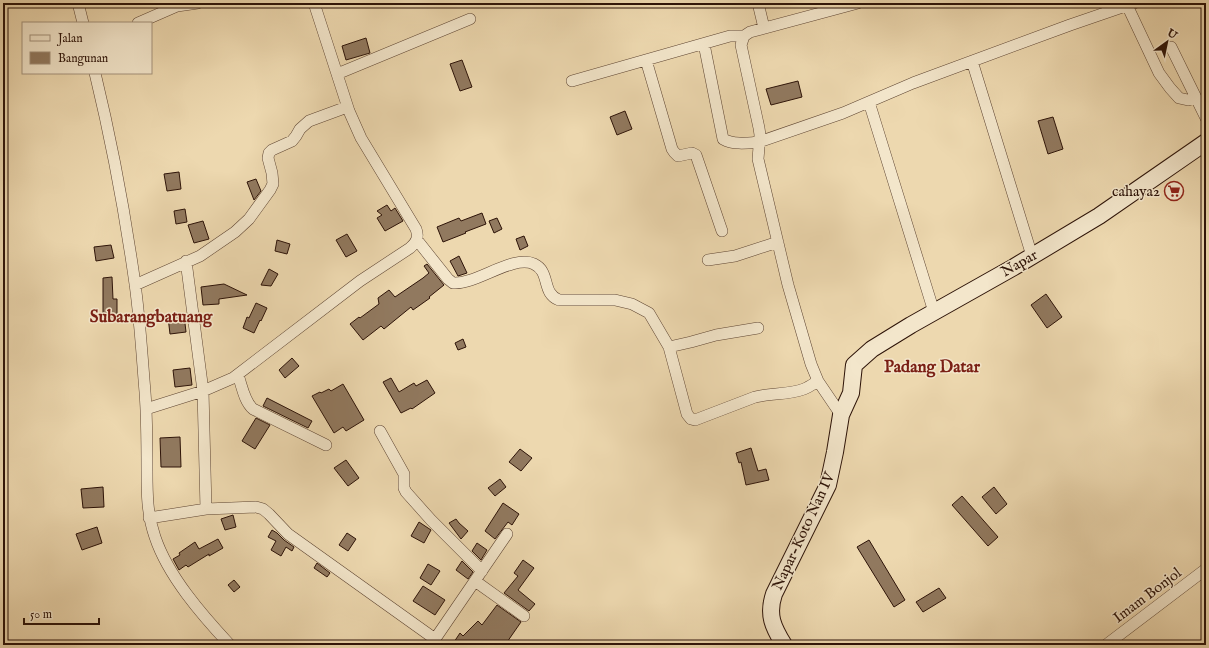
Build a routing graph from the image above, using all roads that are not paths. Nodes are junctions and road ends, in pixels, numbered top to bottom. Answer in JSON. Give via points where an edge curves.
{"nodes":[{"id":1,"x":78,"y":3,"type":"edge"},
{"id":2,"x":198,"y":3,"type":"edge"},
{"id":3,"x":314,"y":3,"type":"edge"},
{"id":4,"x":758,"y":3,"type":"edge"},
{"id":5,"x":858,"y":3,"type":"edge"},
{"id":6,"x":1129,"y":4,"type":"edge"},
{"id":7,"x":470,"y":19,"type":"dead end"},
{"id":8,"x":83,"y":22,"type":"edge"},
{"id":9,"x":140,"y":22,"type":"edge"},
{"id":10,"x":764,"y":28,"type":"junction"},
{"id":11,"x":744,"y":36,"type":"junction"},
{"id":12,"x":704,"y":44,"type":"junction"},
{"id":13,"x":1171,"y":47,"type":"dead end"},
{"id":14,"x":646,"y":60,"type":"junction"},
{"id":15,"x":972,"y":61,"type":"junction"},
{"id":16,"x":95,"y":74,"type":"edge"},
{"id":17,"x":337,"y":74,"type":"junction"},
{"id":18,"x":572,"y":81,"type":"dead end"},
{"id":19,"x":1196,"y":98,"type":"junction"},
{"id":20,"x":869,"y":102,"type":"junction"},
{"id":21,"x":347,"y":107,"type":"junction"},
{"id":22,"x":1206,"y":118,"type":"edge"},
{"id":23,"x":759,"y":142,"type":"junction"},
{"id":24,"x":1206,"y":142,"type":"edge"},
{"id":25,"x":722,"y":231,"type":"dead end"},
{"id":26,"x":417,"y":240,"type":"junction"},
{"id":27,"x":778,"y":242,"type":"junction"},
{"id":28,"x":1032,"y":256,"type":"junction"},
{"id":29,"x":708,"y":260,"type":"dead end"},
{"id":30,"x":186,"y":261,"type":"junction"},
{"id":31,"x":135,"y":285,"type":"junction"},
{"id":32,"x":934,"y":312,"type":"junction"},
{"id":33,"x":758,"y":328,"type":"dead end"},
{"id":34,"x":670,"y":347,"type":"junction"},
{"id":35,"x":238,"y":375,"type":"junction"},
{"id":36,"x":818,"y":381,"type":"junction"},
{"id":37,"x":203,"y":391,"type":"junction"},
{"id":38,"x":851,"y":393,"type":"joint"},
{"id":39,"x":146,"y":409,"type":"junction"},
{"id":40,"x":841,"y":415,"type":"junction"},
{"id":41,"x":380,"y":431,"type":"dead end"},
{"id":42,"x":326,"y":446,"type":"dead end"},
{"id":43,"x":206,"y":509,"type":"junction"},
{"id":44,"x":149,"y":518,"type":"junction"},
{"id":45,"x":508,"y":534,"type":"dead end"},
{"id":46,"x":1206,"y":569,"type":"edge"},
{"id":47,"x":482,"y":571,"type":"junction"},
{"id":48,"x":475,"y":581,"type":"junction"},
{"id":49,"x":524,"y":616,"type":"dead end"},
{"id":50,"x":435,"y":642,"type":"edge"},
{"id":51,"x":230,"y":645,"type":"edge"},
{"id":52,"x":784,"y":645,"type":"edge"},
{"id":53,"x":1106,"y":645,"type":"edge"}],
"edges":[{"from":1,"to":8,"type":"street"},
{"from":2,"to":9,"type":"street","via":[[177,6]]},
{"from":3,"to":17,"type":"street"},
{"from":4,"to":10,"type":"street"},
{"from":5,"to":10,"type":"street"},
{"from":6,"to":15,"type":"street"},
{"from":6,"to":19,"type":"street","via":[[1160,73],[1170,88],[1179,98]]},
{"from":7,"to":17,"type":"street"},
{"from":10,"to":11,"type":"street"},
{"from":11,"to":12,"type":"street","via":[[730,36]]},
{"from":11,"to":23,"type":"street","via":[[741,50],[759,128]]},
{"from":12,"to":14,"type":"street"},
{"from":12,"to":23,"type":"street","via":[[723,139],[741,143]]},
{"from":13,"to":19,"type":"street"},
{"from":14,"to":18,"type":"street"},
{"from":14,"to":25,"type":"street","via":[[672,149],[678,156],[692,153],[696,155]]},
{"from":15,"to":20,"type":"street"},
{"from":15,"to":28,"type":"street"},
{"from":16,"to":31,"type":"street","via":[[121,192]]},
{"from":17,"to":21,"type":"street"},
{"from":19,"to":22,"type":"street"},
{"from":20,"to":23,"type":"street"},
{"from":20,"to":32,"type":"street"},
{"from":21,"to":26,"type":"street","via":[[361,138],[416,229]]},
{"from":21,"to":30,"type":"street","via":[[309,121],[292,141],[272,150],[268,158],[272,173],[270,190],[248,219],[221,243]]},
{"from":23,"to":27,"type":"street","via":[[758,159]]},
{"from":24,"to":28,"type":"street","name":"Napar","via":[[1099,216]]},
{"from":26,"to":34,"type":"street","via":[[453,283],[467,281],[520,262],[529,262],[543,272],[550,294],[559,300],[615,300],[632,304],[649,313]]},
{"from":26,"to":35,"type":"street","via":[[410,248],[360,281]]},
{"from":27,"to":29,"type":"street","via":[[735,256]]},
{"from":27,"to":36,"type":"street","via":[[788,286]]},
{"from":28,"to":32,"type":"street","name":"Napar"},
{"from":30,"to":31,"type":"street"},
{"from":30,"to":37,"type":"street"},
{"from":31,"to":39,"type":"street"},
{"from":32,"to":38,"type":"street","name":"Napar","via":[[872,349],[854,364]]},
{"from":33,"to":34,"type":"street","via":[[716,335]]},
{"from":34,"to":36,"type":"street","via":[[690,419],[695,420],[764,394],[798,391]]},
{"from":35,"to":37,"type":"street"},
{"from":35,"to":42,"type":"street","via":[[246,400],[253,409]]},
{"from":36,"to":40,"type":"street"},
{"from":37,"to":39,"type":"street"},
{"from":37,"to":43,"type":"street"},
{"from":38,"to":40,"type":"street","name":"Napar-Koto Nan IV"},
{"from":39,"to":44,"type":"street"},
{"from":40,"to":52,"type":"street","name":"Napar-Koto Nan IV","via":[[828,485],[771,602],[770,612],[774,629]]},
{"from":41,"to":47,"type":"street","via":[[404,474],[406,492]]},
{"from":43,"to":44,"type":"street"},
{"from":43,"to":50,"type":"street","via":[[262,509],[288,534]]},
{"from":44,"to":51,"type":"street","via":[[158,547],[167,564],[193,603]]},
{"from":45,"to":47,"type":"street"},
{"from":46,"to":53,"type":"street","name":"Imam Bonjol"},
{"from":47,"to":48,"type":"street"},
{"from":48,"to":49,"type":"street"},
{"from":48,"to":50,"type":"street"}]}
